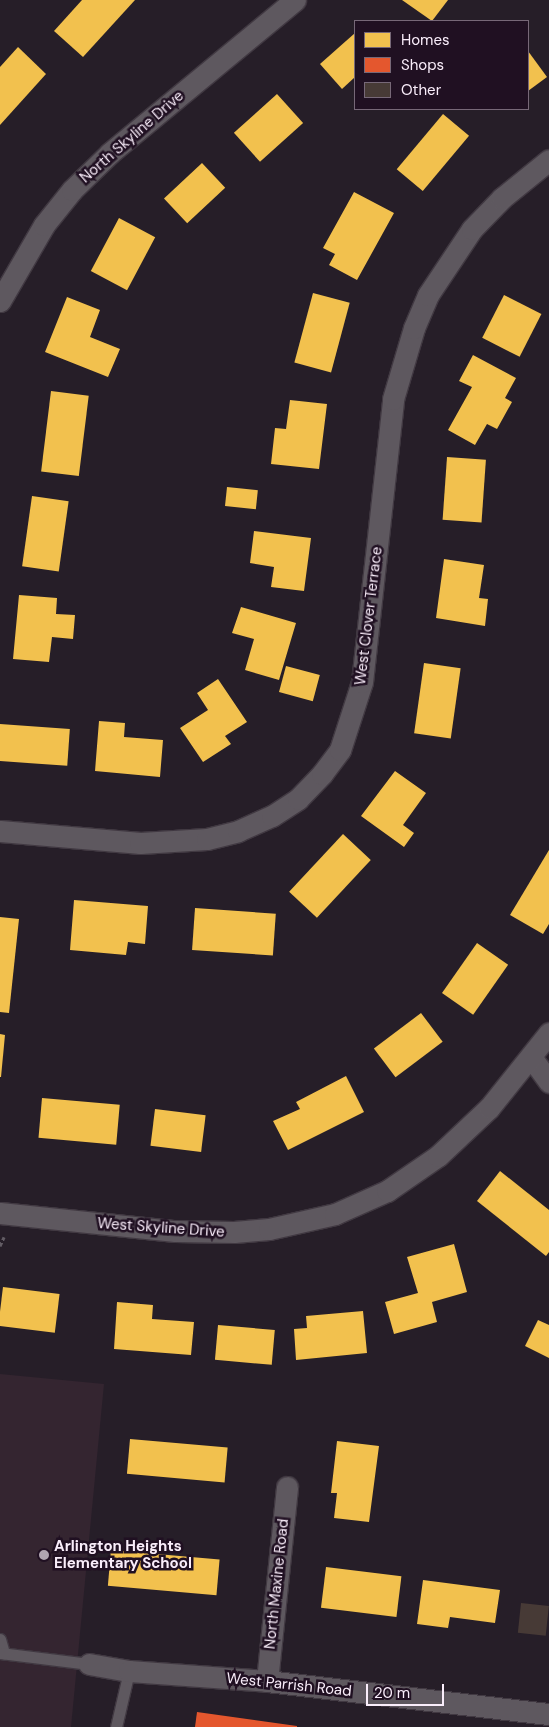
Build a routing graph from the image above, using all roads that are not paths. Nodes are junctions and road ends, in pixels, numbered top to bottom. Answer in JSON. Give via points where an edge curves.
{"nodes":[{"id":1,"x":295,"y":0,"type":"edge"},
{"id":2,"x":549,"y":160,"type":"edge"},
{"id":3,"x":0,"y":301,"type":"edge"},
{"id":4,"x":0,"y":831,"type":"edge"},
{"id":5,"x":549,"y":1033,"type":"edge"},
{"id":6,"x":531,"y":1056,"type":"junction"},
{"id":7,"x":549,"y":1082,"type":"edge"},
{"id":8,"x":0,"y":1213,"type":"edge"},
{"id":9,"x":287,"y":1487,"type":"dead end"},
{"id":10,"x":0,"y":1639,"type":"edge"},
{"id":11,"x":2,"y":1653,"type":"edge"},
{"id":12,"x":90,"y":1664,"type":"joint"},
{"id":13,"x":129,"y":1671,"type":"junction"},
{"id":14,"x":267,"y":1681,"type":"junction"},
{"id":15,"x":549,"y":1714,"type":"edge"},
{"id":16,"x":116,"y":1727,"type":"edge"}],
"edges":[{"from":1,"to":3,"type":"street","name":"North Skyline Drive","via":[[110,153],[72,190],[44,226]]},
{"from":2,"to":4,"type":"street","name":"West Clover Terrace","via":[[502,198],[472,229],[428,296],[414,328],[393,399],[362,682],[340,750],[322,774],[298,799],[272,816],[238,831],[207,839],[140,843]]},
{"from":5,"to":6,"type":"street","name":"West Skyline Drive"},
{"from":6,"to":7,"type":"street"},
{"from":6,"to":8,"type":"street","name":"West Skyline Drive","via":[[488,1108],[438,1156],[387,1190],[335,1214],[269,1229],[175,1232]]},
{"from":9,"to":14,"type":"street","name":"North Maxine Road"},
{"from":10,"to":11,"type":"lane"},
{"from":11,"to":12,"type":"lane"},
{"from":12,"to":13,"type":"street","name":"West Parrish Road"},
{"from":13,"to":14,"type":"street","name":"West Parrish Road"},
{"from":13,"to":16,"type":"lane"},
{"from":14,"to":15,"type":"street","name":"West Parrish Road"}]}
